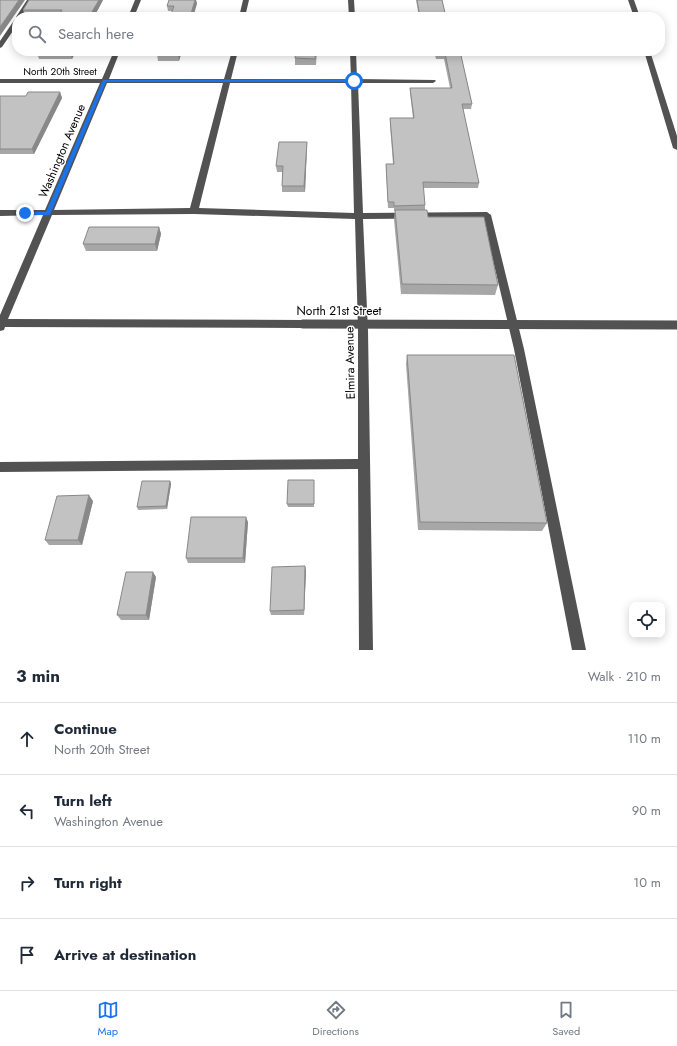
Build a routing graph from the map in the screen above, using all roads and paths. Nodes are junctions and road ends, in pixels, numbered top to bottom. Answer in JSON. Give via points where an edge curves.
{"nodes":[{"id":1,"x":30,"y":0,"type":"edge"},
{"id":2,"x":138,"y":0,"type":"edge"},
{"id":3,"x":246,"y":0,"type":"edge"},
{"id":4,"x":352,"y":0,"type":"edge"},
{"id":5,"x":631,"y":0,"type":"edge"},
{"id":6,"x":22,"y":12,"type":"edge"},
{"id":7,"x":133,"y":12,"type":"edge"},
{"id":8,"x":243,"y":12,"type":"edge"},
{"id":9,"x":352,"y":12,"type":"edge"},
{"id":10,"x":635,"y":12,"type":"edge"},
{"id":11,"x":12,"y":28,"type":"edge"},
{"id":12,"x":0,"y":46,"type":"edge"},
{"id":13,"x":115,"y":56,"type":"edge"},
{"id":14,"x":234,"y":56,"type":"edge"},
{"id":15,"x":353,"y":56,"type":"edge"},
{"id":16,"x":649,"y":56,"type":"edge"},
{"id":17,"x":0,"y":81,"type":"edge"},
{"id":18,"x":105,"y":81,"type":"junction"},
{"id":19,"x":229,"y":81,"type":"junction"},
{"id":20,"x":354,"y":81,"type":"junction"},
{"id":21,"x":433,"y":81,"type":"dead end"},
{"id":22,"x":677,"y":148,"type":"edge"},
{"id":23,"x":194,"y":211,"type":"junction"},
{"id":24,"x":0,"y":213,"type":"edge"},
{"id":25,"x":48,"y":214,"type":"junction"},
{"id":26,"x":358,"y":215,"type":"junction"},
{"id":27,"x":1,"y":324,"type":"edge"},
{"id":28,"x":677,"y":325,"type":"edge"},
{"id":29,"x":364,"y":464,"type":"junction"},
{"id":30,"x":0,"y":467,"type":"edge"},
{"id":31,"x":366,"y":650,"type":"edge"},
{"id":32,"x":580,"y":650,"type":"edge"}],
"edges":[{"from":1,"to":6,"type":"street"},
{"from":2,"to":7,"type":"street"},
{"from":3,"to":8,"type":"street"},
{"from":4,"to":9,"type":"street"},
{"from":5,"to":10,"type":"street"},
{"from":11,"to":12,"type":"street"},
{"from":13,"to":18,"type":"street","name":"Washington Avenue"},
{"from":14,"to":19,"type":"street"},
{"from":15,"to":20,"type":"street","name":"Elmira Avenue"},
{"from":16,"to":22,"type":"street"},
{"from":17,"to":18,"type":"street","name":"North 20th Street"},
{"from":18,"to":19,"type":"street","name":"North 20th Street"},
{"from":18,"to":25,"type":"street","name":"Washington Avenue"},
{"from":19,"to":20,"type":"street","name":"North 20th Street"},
{"from":19,"to":23,"type":"street"},
{"from":20,"to":21,"type":"street","name":"North 20th Street"},
{"from":20,"to":26,"type":"street","name":"Elmira Avenue"},
{"from":23,"to":25,"type":"street"},
{"from":23,"to":26,"type":"street"},
{"from":24,"to":25,"type":"street"},
{"from":25,"to":27,"type":"street","name":"Washington Avenue"},
{"from":26,"to":29,"type":"street","name":"Elmira Avenue","via":[[363,331]]},
{"from":26,"to":32,"type":"street","via":[[487,215],[519,350]]},
{"from":27,"to":28,"type":"street","name":"North 21st Street","bridge":true},
{"from":29,"to":30,"type":"street"},
{"from":29,"to":31,"type":"street","name":"Elmira Avenue"}]}
